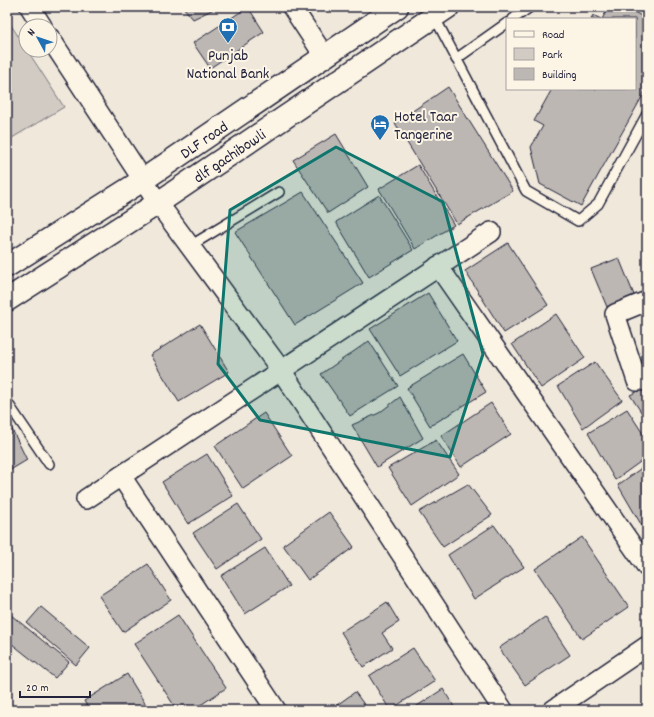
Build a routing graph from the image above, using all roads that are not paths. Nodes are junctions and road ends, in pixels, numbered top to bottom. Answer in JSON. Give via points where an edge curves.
{"nodes":[{"id":1,"x":30,"y":7,"type":"edge"},
{"id":2,"x":292,"y":7,"type":"edge"},
{"id":3,"x":397,"y":7,"type":"edge"},
{"id":4,"x":530,"y":7,"type":"edge"},
{"id":5,"x":441,"y":12,"type":"edge"},
{"id":6,"x":37,"y":18,"type":"edge"},
{"id":7,"x":514,"y":18,"type":"edge"},
{"id":8,"x":506,"y":24,"type":"edge"},
{"id":9,"x":58,"y":50,"type":"edge"},
{"id":10,"x":325,"y":57,"type":"junction"},
{"id":11,"x":456,"y":59,"type":"junction"},
{"id":12,"x":647,"y":114,"type":"edge"},
{"id":13,"x":142,"y":180,"type":"junction"},
{"id":14,"x":279,"y":192,"type":"dead end"},
{"id":15,"x":158,"y":203,"type":"junction"},
{"id":16,"x":491,"y":232,"type":"dead end"},
{"id":17,"x":190,"y":246,"type":"junction"},
{"id":18,"x":7,"y":266,"type":"edge"},
{"id":19,"x":438,"y":266,"type":"junction"},
{"id":20,"x":7,"y":300,"type":"edge"},
{"id":21,"x":647,"y":301,"type":"edge"},
{"id":22,"x":281,"y":370,"type":"junction"},
{"id":23,"x":647,"y":380,"type":"edge"},
{"id":24,"x":7,"y":402,"type":"edge"},
{"id":25,"x":49,"y":464,"type":"dead end"},
{"id":26,"x":121,"y":476,"type":"junction"},
{"id":27,"x":86,"y":499,"type":"dead end"},
{"id":28,"x":647,"y":568,"type":"edge"},
{"id":29,"x":647,"y":646,"type":"edge"},
{"id":30,"x":276,"y":710,"type":"edge"},
{"id":31,"x":503,"y":710,"type":"edge"},
{"id":32,"x":553,"y":710,"type":"edge"}],
"edges":[{"from":1,"to":6,"type":"street"},
{"from":2,"to":10,"type":"street"},
{"from":3,"to":10,"type":"main road","name":"DLF road"},
{"from":4,"to":7,"type":"lane"},
{"from":5,"to":11,"type":"lane"},
{"from":5,"to":15,"type":"main road","name":"dlf gachibowli"},
{"from":8,"to":11,"type":"lane"},
{"from":9,"to":13,"type":"street"},
{"from":10,"to":13,"type":"main road","name":"DLF road"},
{"from":11,"to":12,"type":"lane","via":[[526,191],[578,221],[598,204]]},
{"from":13,"to":15,"type":"street"},
{"from":13,"to":18,"type":"main road","name":"DLF road"},
{"from":14,"to":17,"type":"lane"},
{"from":15,"to":17,"type":"street"},
{"from":15,"to":20,"type":"main road","name":"dlf gachibowli"},
{"from":16,"to":19,"type":"street"},
{"from":17,"to":22,"type":"street"},
{"from":19,"to":22,"type":"street"},
{"from":19,"to":28,"type":"street"},
{"from":21,"to":23,"type":"street","via":[[615,314],[637,381]]},
{"from":22,"to":26,"type":"street"},
{"from":22,"to":31,"type":"street"},
{"from":24,"to":25,"type":"lane"},
{"from":26,"to":27,"type":"street"},
{"from":26,"to":30,"type":"street"},
{"from":29,"to":32,"type":"street"}]}
